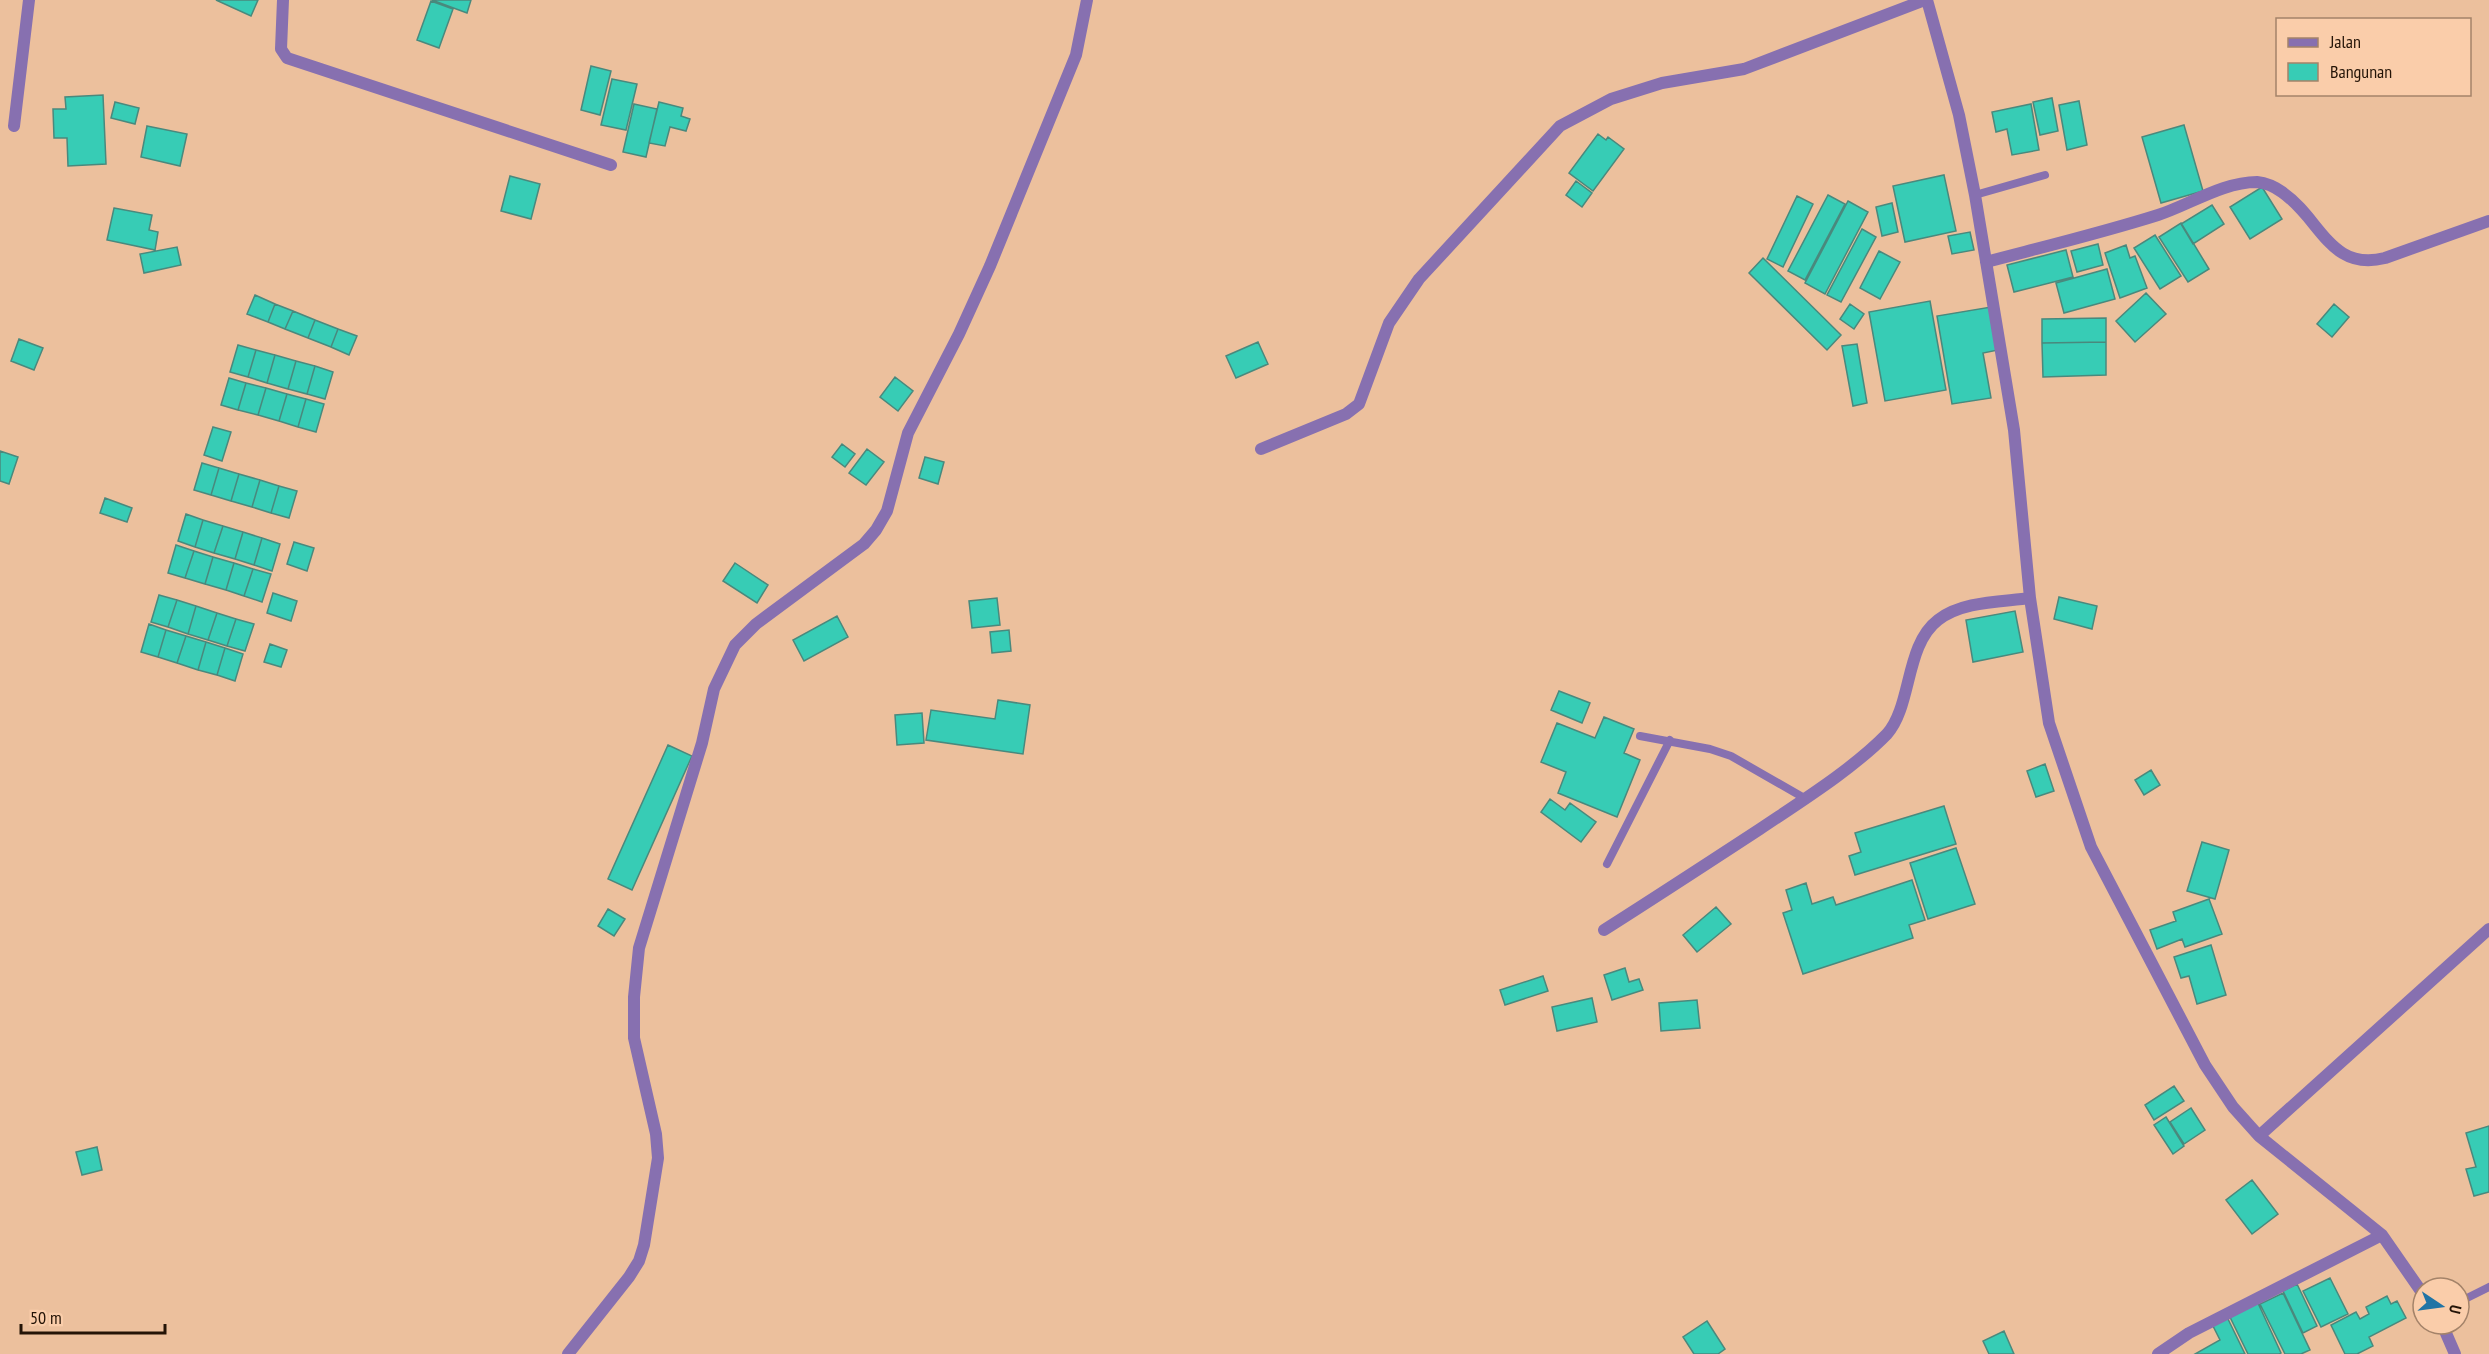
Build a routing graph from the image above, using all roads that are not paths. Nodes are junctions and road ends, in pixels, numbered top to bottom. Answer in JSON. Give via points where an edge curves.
{"nodes":[{"id":1,"x":29,"y":0,"type":"edge"},
{"id":2,"x":283,"y":0,"type":"edge"},
{"id":3,"x":1087,"y":0,"type":"edge"},
{"id":4,"x":1926,"y":0,"type":"edge"},
{"id":5,"x":14,"y":126,"type":"dead end"},
{"id":6,"x":611,"y":165,"type":"dead end"},
{"id":7,"x":2045,"y":175,"type":"dead end"},
{"id":8,"x":1975,"y":195,"type":"junction"},
{"id":9,"x":2489,"y":221,"type":"edge"},
{"id":10,"x":1986,"y":262,"type":"junction"},
{"id":11,"x":1261,"y":449,"type":"dead end"},
{"id":12,"x":2030,"y":598,"type":"junction"},
{"id":13,"x":1640,"y":736,"type":"dead end"},
{"id":14,"x":1670,"y":740,"type":"junction"},
{"id":15,"x":1806,"y":799,"type":"junction"},
{"id":16,"x":1607,"y":864,"type":"dead end"},
{"id":17,"x":2489,"y":929,"type":"edge"},
{"id":18,"x":1604,"y":930,"type":"dead end"},
{"id":19,"x":2259,"y":1136,"type":"junction"},
{"id":20,"x":2382,"y":1235,"type":"junction"},
{"id":21,"x":2411,"y":1277,"type":"edge"},
{"id":22,"x":2489,"y":1287,"type":"edge"},
{"id":23,"x":2471,"y":1296,"type":"edge"},
{"id":24,"x":2447,"y":1336,"type":"edge"},
{"id":25,"x":568,"y":1354,"type":"edge"},
{"id":26,"x":2158,"y":1354,"type":"edge"},
{"id":27,"x":2455,"y":1354,"type":"edge"}],
"edges":[{"from":1,"to":5,"type":"street"},
{"from":2,"to":6,"type":"street","via":[[280,49],[288,58]]},
{"from":3,"to":25,"type":"street","via":[[1076,55],[964,325],[908,433],[882,520],[864,544],[756,624],[735,645],[714,689],[702,743],[639,948],[634,1038],[658,1158],[644,1245],[629,1277]]},
{"from":4,"to":8,"type":"street","via":[[1959,115]]},
{"from":4,"to":11,"type":"street","via":[[1744,69],[1662,83],[1611,99],[1560,126],[1419,279],[1389,323],[1359,404],[1346,414]]},
{"from":7,"to":8,"type":"lane"},
{"from":8,"to":10,"type":"street"},
{"from":9,"to":10,"type":"street","via":[[2385,258],[2354,261],[2338,252],[2301,207],[2273,187],[2258,182],[2237,185],[2159,215]]},
{"from":10,"to":12,"type":"street","via":[[2014,430]]},
{"from":12,"to":15,"type":"street","via":[[1968,607],[1936,621],[1924,636],[1889,732]]},
{"from":12,"to":19,"type":"street","via":[[2049,723],[2091,847],[2205,1065],[2233,1107]]},
{"from":13,"to":14,"type":"lane"},
{"from":14,"to":15,"type":"lane","via":[[1731,756]]},
{"from":14,"to":16,"type":"lane"},
{"from":15,"to":18,"type":"street"},
{"from":17,"to":19,"type":"street"},
{"from":19,"to":20,"type":"street"},
{"from":20,"to":21,"type":"street"},
{"from":20,"to":26,"type":"street","via":[[2189,1332]]},
{"from":22,"to":23,"type":"lane"},
{"from":24,"to":27,"type":"street"}]}
